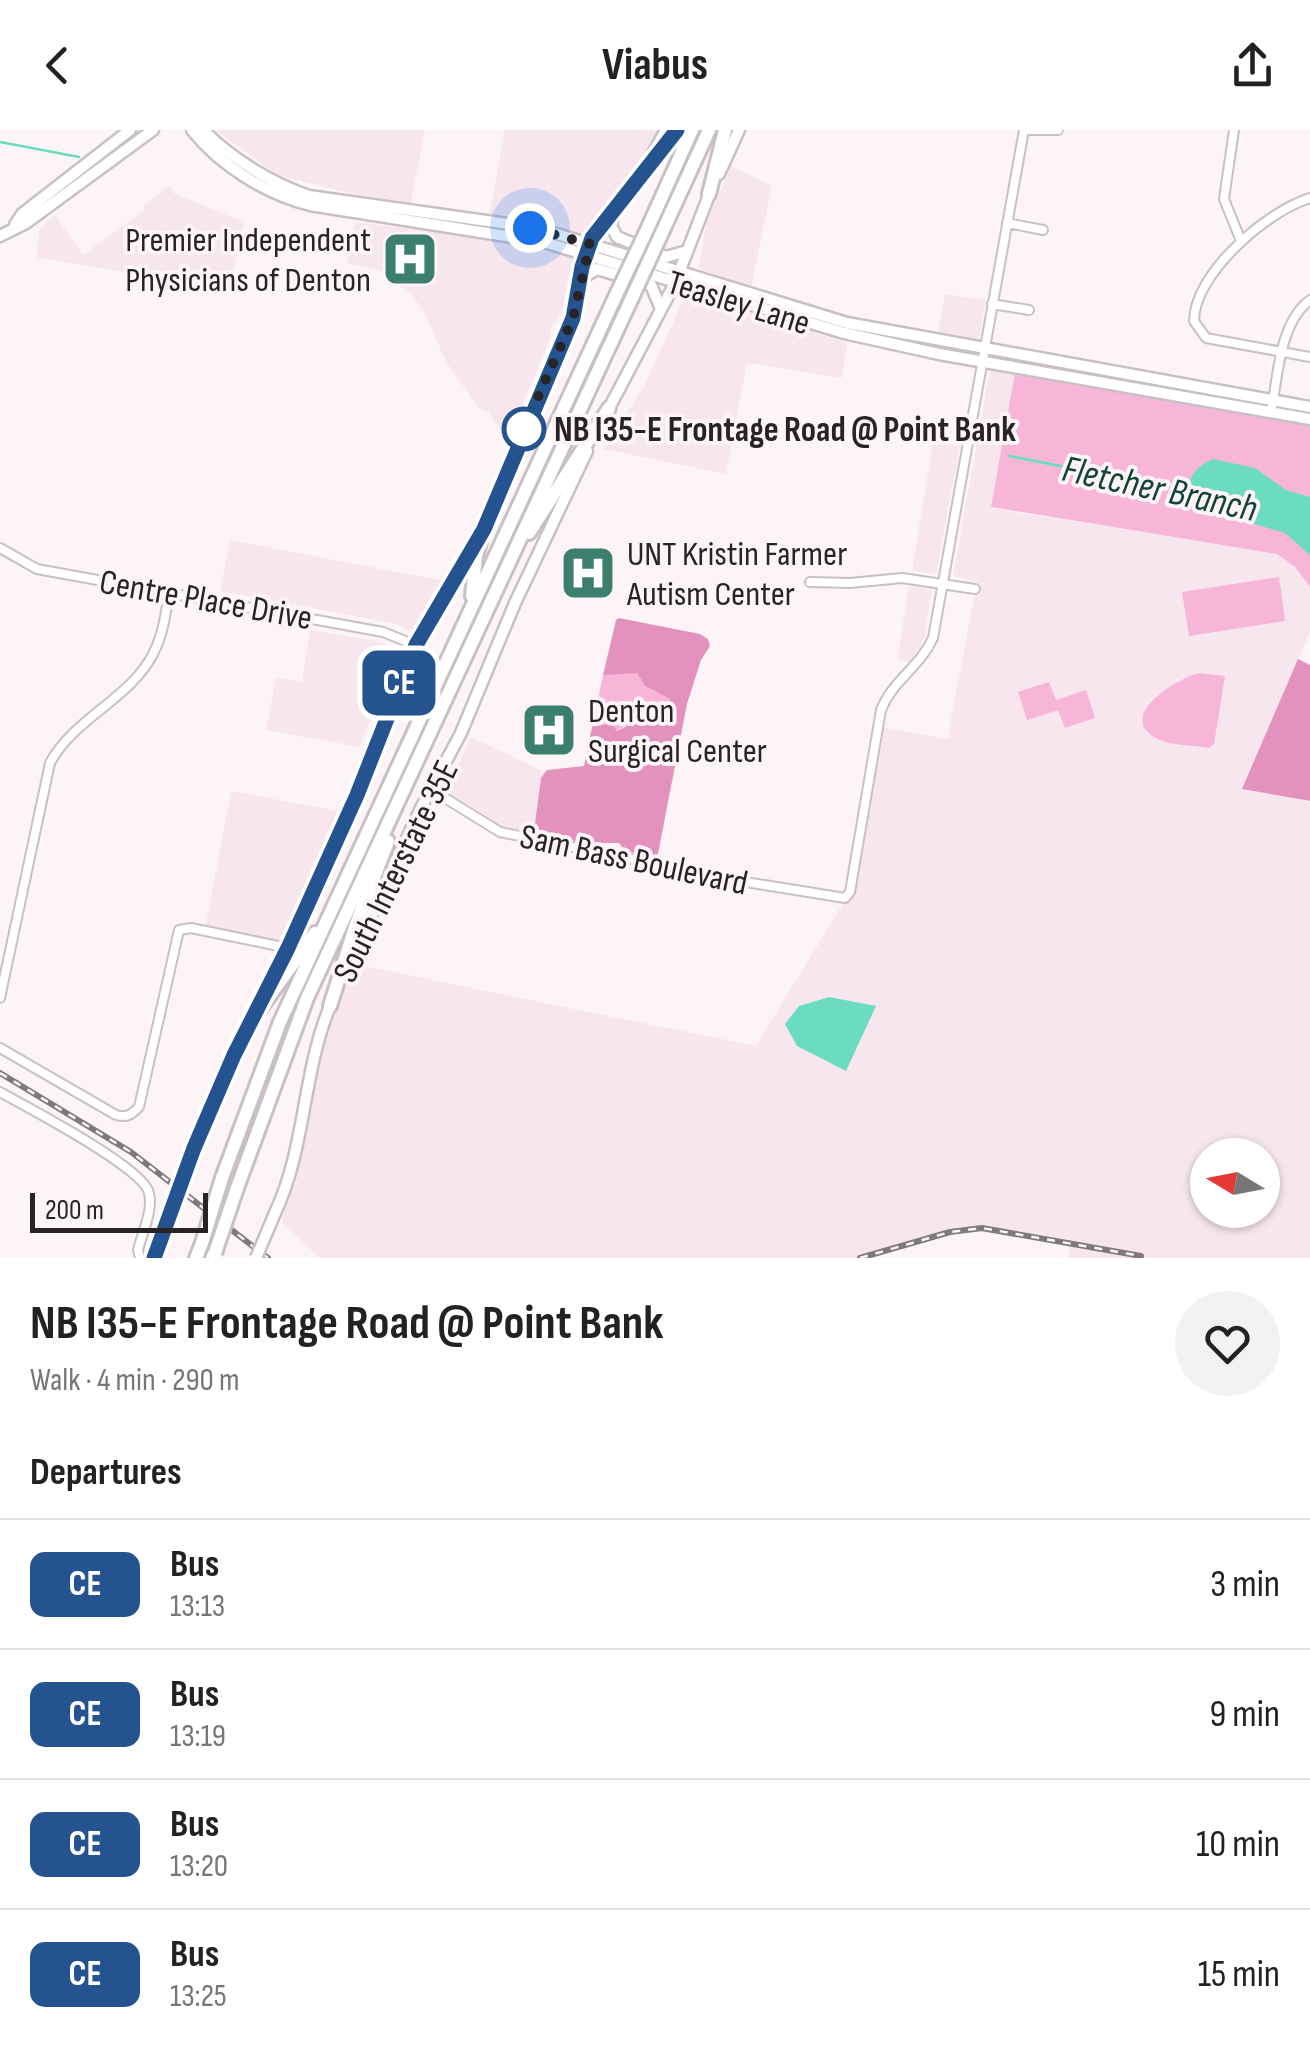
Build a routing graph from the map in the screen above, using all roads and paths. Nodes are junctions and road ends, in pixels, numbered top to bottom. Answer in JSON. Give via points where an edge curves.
{"nodes":[{"id":1,"x":130,"y":130,"type":"edge"},
{"id":2,"x":154,"y":130,"type":"edge"},
{"id":3,"x":192,"y":130,"type":"edge"},
{"id":4,"x":203,"y":130,"type":"edge"},
{"id":5,"x":666,"y":130,"type":"edge"},
{"id":6,"x":678,"y":130,"type":"edge"},
{"id":7,"x":692,"y":130,"type":"edge"},
{"id":8,"x":710,"y":130,"type":"edge"},
{"id":9,"x":725,"y":130,"type":"edge"},
{"id":10,"x":739,"y":130,"type":"edge"},
{"id":11,"x":1026,"y":130,"type":"edge"},
{"id":12,"x":1058,"y":130,"type":"edge"},
{"id":13,"x":1234,"y":130,"type":"edge"},
{"id":14,"x":651,"y":160,"type":"junction"},
{"id":15,"x":65,"y":187,"type":"junction"},
{"id":16,"x":709,"y":194,"type":"junction"},
{"id":17,"x":1310,"y":198,"type":"edge"},
{"id":18,"x":616,"y":208,"type":"junction"},
{"id":19,"x":1006,"y":223,"type":"junction"},
{"id":20,"x":496,"y":228,"type":"junction"},
{"id":21,"x":1043,"y":230,"type":"dead end"},
{"id":22,"x":0,"y":236,"type":"edge"},
{"id":23,"x":1241,"y":241,"type":"junction"},
{"id":24,"x":589,"y":249,"type":"junction"},
{"id":25,"x":687,"y":251,"type":"junction"},
{"id":26,"x":582,"y":278,"type":"junction"},
{"id":27,"x":677,"y":278,"type":"junction"},
{"id":28,"x":1310,"y":300,"type":"edge"},
{"id":29,"x":992,"y":304,"type":"junction"},
{"id":30,"x":661,"y":310,"type":"junction"},
{"id":31,"x":1029,"y":310,"type":"dead end"},
{"id":32,"x":1282,"y":353,"type":"junction"},
{"id":33,"x":983,"y":356,"type":"junction"},
{"id":34,"x":1310,"y":357,"type":"edge"},
{"id":35,"x":1272,"y":406,"type":"junction"},
{"id":36,"x":1310,"y":407,"type":"edge"},
{"id":37,"x":609,"y":408,"type":"junction"},
{"id":38,"x":1310,"y":419,"type":"edge"},
{"id":39,"x":484,"y":529,"type":"junction"},
{"id":40,"x":0,"y":548,"type":"edge"},
{"id":41,"x":516,"y":551,"type":"junction"},
{"id":42,"x":810,"y":582,"type":"dead end"},
{"id":43,"x":943,"y":582,"type":"junction"},
{"id":44,"x":975,"y":589,"type":"dead end"},
{"id":45,"x":170,"y":592,"type":"junction"},
{"id":46,"x":471,"y":607,"type":"junction"},
{"id":47,"x":416,"y":645,"type":"junction"},
{"id":48,"x":411,"y":772,"type":"junction"},
{"id":49,"x":432,"y":790,"type":"junction"},
{"id":50,"x":326,"y":920,"type":"junction"},
{"id":51,"x":288,"y":948,"type":"junction"},
{"id":52,"x":0,"y":998,"type":"edge"},
{"id":53,"x":328,"y":1010,"type":"junction"},
{"id":54,"x":250,"y":1023,"type":"junction"},
{"id":55,"x":0,"y":1048,"type":"edge"},
{"id":56,"x":0,"y":1092,"type":"edge"},
{"id":57,"x":214,"y":1256,"type":"edge"},
{"id":58,"x":140,"y":1258,"type":"edge"},
{"id":59,"x":154,"y":1258,"type":"edge"},
{"id":60,"x":196,"y":1258,"type":"edge"},
{"id":61,"x":256,"y":1258,"type":"edge"}],
"edges":[{"from":1,"to":15,"type":"main road"},
{"from":2,"to":15,"type":"main road"},
{"from":3,"to":20,"type":"main road","name":"Teasley Lane","via":[[234,168],[292,200]]},
{"from":4,"to":20,"type":"main road","name":"Teasley Lane","via":[[275,182],[309,196]]},
{"from":5,"to":14,"type":"main road","name":"South Interstate 35E"},
{"from":6,"to":14,"type":"highway"},
{"from":7,"to":46,"type":"highway","bridge":true},
{"from":8,"to":41,"type":"highway","bridge":true},
{"from":9,"to":16,"type":"highway"},
{"from":10,"to":16,"type":"main road","name":"South Interstate 35E"},
{"from":11,"to":12,"type":"street"},
{"from":11,"to":19,"type":"street"},
{"from":13,"to":23,"type":"street","via":[[1224,198]]},
{"from":14,"to":18,"type":"main road","name":"South Interstate 35E"},
{"from":15,"to":22,"type":"main road","via":[[26,223]]},
{"from":16,"to":25,"type":"main road","name":"South Interstate 35E"},
{"from":17,"to":23,"type":"street","via":[[1286,207]]},
{"from":18,"to":24,"type":"main road","name":"South Interstate 35E"},
{"from":18,"to":25,"type":"main road","via":[[611,226],[617,237],[666,257]]},
{"from":19,"to":21,"type":"street"},
{"from":19,"to":29,"type":"street"},
{"from":20,"to":24,"type":"main road","name":"Teasley Lane","via":[[537,228]]},
{"from":23,"to":32,"type":"street","via":[[1196,302],[1194,321],[1212,340]]},
{"from":24,"to":26,"type":"main road","name":"South Interstate 35E"},
{"from":24,"to":27,"type":"main road","name":"Teasley Lane"},
{"from":25,"to":27,"type":"main road","name":"South Interstate 35E"},
{"from":26,"to":30,"type":"main road","via":[[597,270],[652,286]]},
{"from":26,"to":39,"type":"main road","name":"South Interstate 35E","via":[[573,318]]},
{"from":27,"to":30,"type":"main road","name":"South Interstate 35E"},
{"from":27,"to":33,"type":"main road","name":"Teasley Lane","via":[[846,328]]},
{"from":28,"to":32,"type":"street","via":[[1291,325]]},
{"from":29,"to":31,"type":"street"},
{"from":29,"to":33,"type":"street"},
{"from":30,"to":37,"type":"main road","name":"South Interstate 35E"},
{"from":32,"to":34,"type":"street"},
{"from":32,"to":35,"type":"street"},
{"from":33,"to":35,"type":"main road","name":"Teasley Lane"},
{"from":33,"to":43,"type":"street"},
{"from":35,"to":36,"type":"main road","name":"Teasley Lane"},
{"from":35,"to":38,"type":"main road","name":"Teasley Lane"},
{"from":37,"to":41,"type":"highway"},
{"from":37,"to":49,"type":"main road","name":"South Interstate 35E"},
{"from":39,"to":46,"type":"highway"},
{"from":39,"to":47,"type":"main road","name":"South Interstate 35E"},
{"from":40,"to":45,"type":"street","name":"Centre Place Drive","via":[[37,569]]},
{"from":41,"to":48,"type":"highway"},
{"from":42,"to":43,"type":"street"},
{"from":43,"to":44,"type":"street"},
{"from":43,"to":49,"type":"street","name":"Sam Bass Boulevard","via":[[927,651],[881,710],[846,896],[500,832]]},
{"from":45,"to":47,"type":"street","name":"Centre Place Drive","via":[[382,632]]},
{"from":45,"to":52,"type":"street","via":[[159,640],[144,667],[66,738],[50,763]]},
{"from":46,"to":50,"type":"highway"},
{"from":47,"to":51,"type":"main road","name":"South Interstate 35E"},
{"from":48,"to":53,"type":"highway"},
{"from":48,"to":57,"type":"highway","bridge":true,"via":[[294,1029]]},
{"from":49,"to":53,"type":"main road","name":"South Interstate 35E"},
{"from":50,"to":54,"type":"highway"},
{"from":50,"to":60,"type":"highway","bridge":true,"via":[[280,1022]]},
{"from":51,"to":54,"type":"main road","name":"South Interstate 35E"},
{"from":51,"to":55,"type":"street","via":[[179,930],[139,1107],[132,1114],[116,1115]]},
{"from":53,"to":61,"type":"main road","name":"South Interstate 35E","bridge":true,"via":[[310,1066],[292,1171]]},
{"from":54,"to":59,"type":"main road","name":"South Interstate 35E","bridge":true},
{"from":56,"to":58,"type":"street","via":[[137,1176],[150,1203]]}]}
